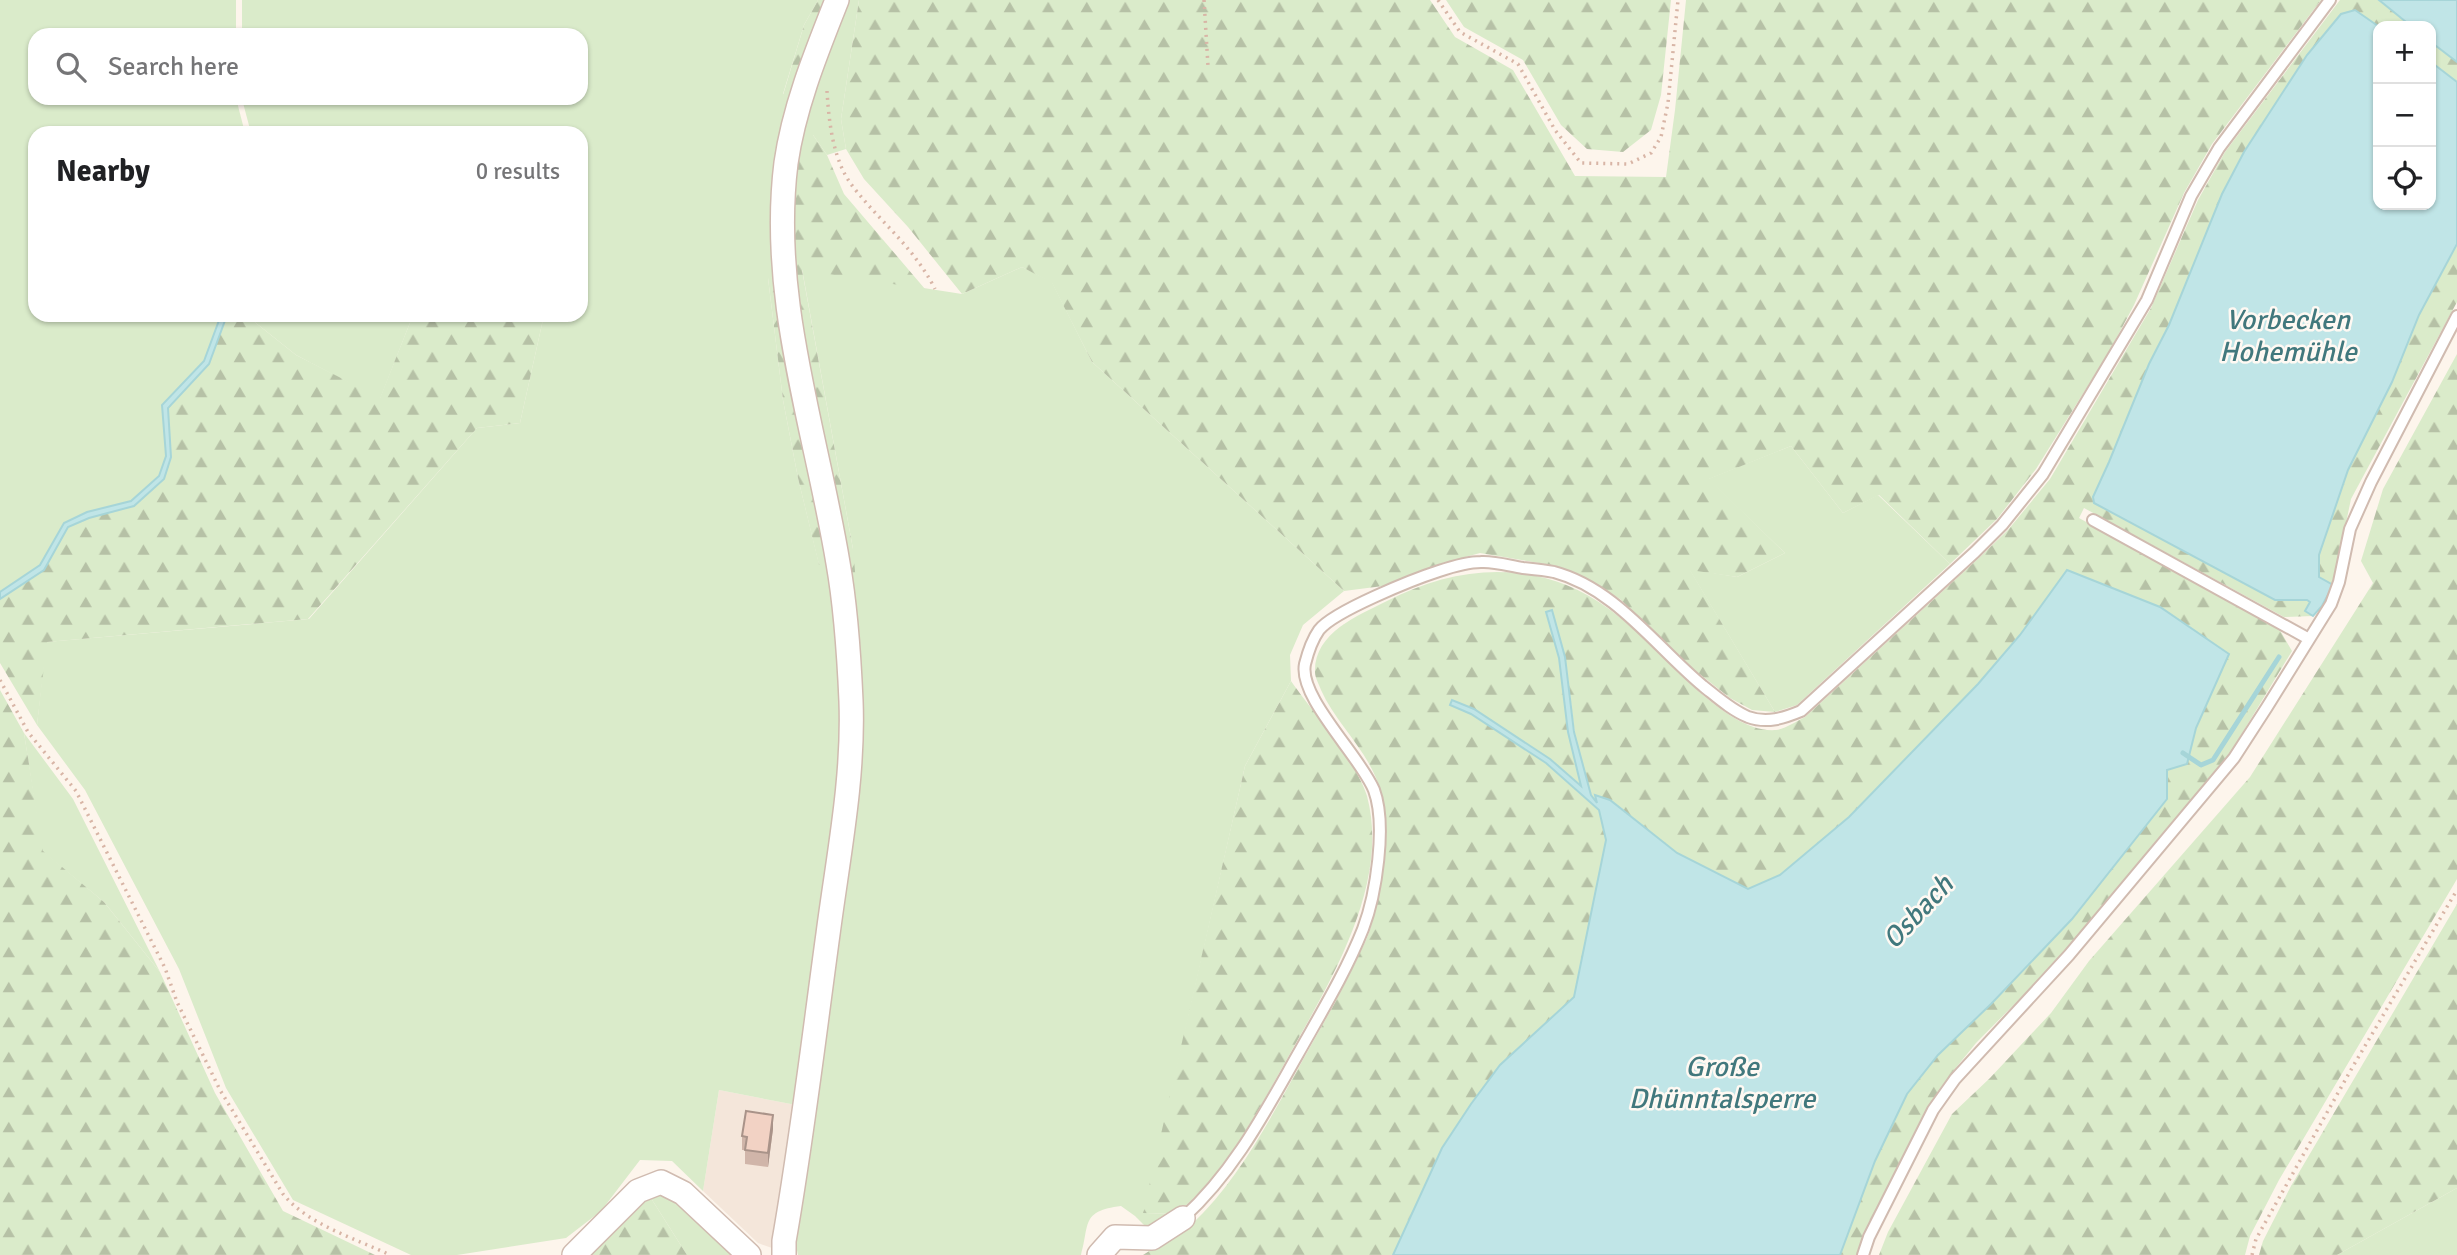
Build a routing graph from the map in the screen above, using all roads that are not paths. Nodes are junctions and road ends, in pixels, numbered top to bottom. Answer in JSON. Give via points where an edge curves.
{"nodes":[{"id":1,"x":837,"y":0,"type":"edge"},
{"id":2,"x":2330,"y":0,"type":"edge"},
{"id":3,"x":2457,"y":316,"type":"edge"},
{"id":4,"x":2093,"y":520,"type":"dead end"},
{"id":5,"x":2308,"y":639,"type":"junction"},
{"id":6,"x":1184,"y":1218,"type":"joint"},
{"id":7,"x":574,"y":1255,"type":"edge"},
{"id":8,"x":749,"y":1255,"type":"edge"},
{"id":9,"x":784,"y":1255,"type":"edge"},
{"id":10,"x":1099,"y":1255,"type":"edge"},
{"id":11,"x":1863,"y":1255,"type":"edge"}],
"edges":[{"from":1,"to":9,"type":"street","via":[[790,139],[782,253],[794,350],[838,562],[851,732]]},
{"from":2,"to":6,"type":"lane","via":[[2219,148],[2191,196],[2147,300],[2043,474],[1975,552],[1801,711],[1776,721],[1750,718],[1688,673],[1616,605],[1555,572],[1481,562],[1438,571],[1354,606],[1320,628],[1304,668],[1308,688],[1375,792],[1380,825],[1376,879],[1364,927],[1250,1139]]},
{"from":3,"to":5,"type":"lane","via":[[2371,482],[2350,530],[2331,604]]},
{"from":4,"to":5,"type":"lane"},
{"from":5,"to":11,"type":"lane","via":[[2234,758],[2069,955],[1955,1079],[1933,1110]]},
{"from":6,"to":10,"type":"street","via":[[1152,1238],[1115,1237]]},
{"from":7,"to":8,"type":"street","via":[[638,1191],[661,1182],[683,1193]]}]}
